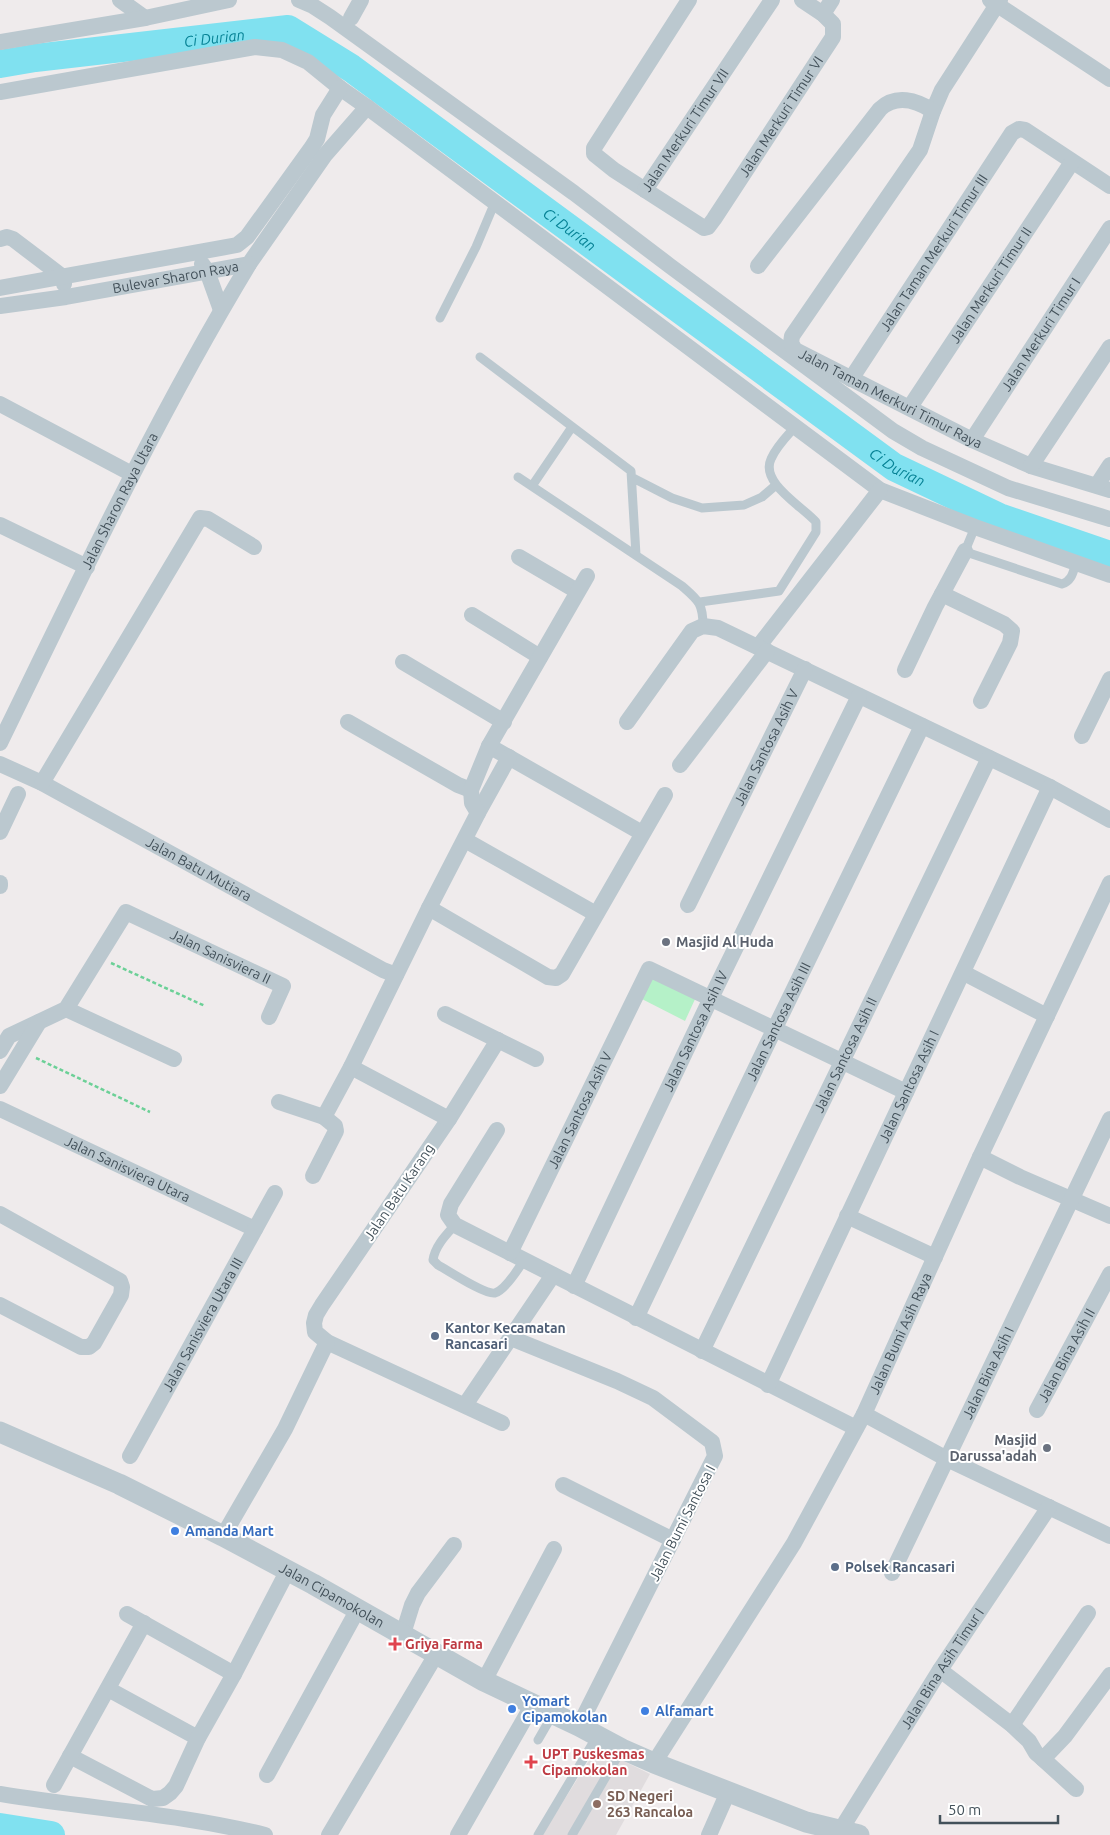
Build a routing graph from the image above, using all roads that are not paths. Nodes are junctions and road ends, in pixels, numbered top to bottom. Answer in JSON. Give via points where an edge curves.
{"nodes":[{"id":1,"x":120,"y":0,"type":"edge"},
{"id":2,"x":229,"y":0,"type":"edge"},
{"id":3,"x":298,"y":0,"type":"edge"},
{"id":4,"x":361,"y":0,"type":"edge"},
{"id":5,"x":689,"y":0,"type":"edge"},
{"id":6,"x":772,"y":0,"type":"edge"},
{"id":7,"x":802,"y":0,"type":"edge"},
{"id":8,"x":832,"y":0,"type":"edge"},
{"id":9,"x":996,"y":1,"type":"edge"},
{"id":10,"x":823,"y":14,"type":"junction"},
{"id":11,"x":145,"y":18,"type":"junction"},
{"id":12,"x":350,"y":18,"type":"dead end"},
{"id":13,"x":0,"y":42,"type":"edge"},
{"id":14,"x":1110,"y":78,"type":"edge"},
{"id":15,"x":340,"y":88,"type":"junction"},
{"id":16,"x":0,"y":92,"type":"edge"},
{"id":17,"x":367,"y":107,"type":"junction"},
{"id":18,"x":933,"y":110,"type":"junction"},
{"id":19,"x":322,"y":147,"type":"junction"},
{"id":20,"x":1072,"y":162,"type":"junction"},
{"id":21,"x":287,"y":179,"type":"junction"},
{"id":22,"x":1110,"y":186,"type":"edge"},
{"id":23,"x":300,"y":189,"type":"junction"},
{"id":24,"x":645,"y":190,"type":"junction"},
{"id":25,"x":495,"y":202,"type":"junction"},
{"id":26,"x":714,"y":219,"type":"joint"},
{"id":27,"x":1110,"y":228,"type":"edge"},
{"id":28,"x":0,"y":239,"type":"edge"},
{"id":29,"x":196,"y":253,"type":"junction"},
{"id":30,"x":249,"y":264,"type":"junction"},
{"id":31,"x":758,"y":266,"type":"dead end"},
{"id":32,"x":207,"y":272,"type":"junction"},
{"id":33,"x":63,"y":277,"type":"junction"},
{"id":34,"x":0,"y":288,"type":"edge"},
{"id":35,"x":66,"y":296,"type":"junction"},
{"id":36,"x":0,"y":306,"type":"edge"},
{"id":37,"x":221,"y":310,"type":"junction"},
{"id":38,"x":440,"y":318,"type":"dead end"},
{"id":39,"x":1110,"y":347,"type":"edge"},
{"id":40,"x":480,"y":357,"type":"dead end"},
{"id":41,"x":851,"y":379,"type":"junction"},
{"id":42,"x":0,"y":404,"type":"edge"},
{"id":43,"x":910,"y":407,"type":"junction"},
{"id":44,"x":795,"y":427,"type":"junction"},
{"id":45,"x":572,"y":428,"type":"junction"},
{"id":46,"x":972,"y":440,"type":"junction"},
{"id":47,"x":1110,"y":465,"type":"edge"},
{"id":48,"x":1031,"y":466,"type":"junction"},
{"id":49,"x":132,"y":474,"type":"junction"},
{"id":50,"x":518,"y":477,"type":"dead end"},
{"id":51,"x":633,"y":478,"type":"junction"},
{"id":52,"x":776,"y":485,"type":"junction"},
{"id":53,"x":532,"y":486,"type":"junction"},
{"id":54,"x":1103,"y":487,"type":"edge"},
{"id":55,"x":880,"y":490,"type":"junction"},
{"id":56,"x":1110,"y":519,"type":"edge"},
{"id":57,"x":0,"y":525,"type":"edge"},
{"id":58,"x":975,"y":527,"type":"junction"},
{"id":59,"x":254,"y":547,"type":"dead end"},
{"id":60,"x":965,"y":551,"type":"junction"},
{"id":61,"x":636,"y":555,"type":"junction"},
{"id":62,"x":519,"y":556,"type":"dead end"},
{"id":63,"x":1076,"y":563,"type":"junction"},
{"id":64,"x":87,"y":567,"type":"junction"},
{"id":65,"x":1110,"y":575,"type":"edge"},
{"id":66,"x":587,"y":576,"type":"dead end"},
{"id":67,"x":577,"y":591,"type":"junction"},
{"id":68,"x":942,"y":594,"type":"junction"},
{"id":69,"x":700,"y":602,"type":"junction"},
{"id":70,"x":472,"y":615,"type":"dead end"},
{"id":71,"x":703,"y":626,"type":"junction"},
{"id":72,"x":762,"y":649,"type":"junction"},
{"id":73,"x":540,"y":657,"type":"junction"},
{"id":74,"x":402,"y":662,"type":"dead end"},
{"id":75,"x":805,"y":669,"type":"junction"},
{"id":76,"x":905,"y":670,"type":"dead end"},
{"id":77,"x":1110,"y":679,"type":"edge"},
{"id":78,"x":858,"y":696,"type":"junction"},
{"id":79,"x":981,"y":700,"type":"dead end"},
{"id":80,"x":348,"y":722,"type":"dead end"},
{"id":81,"x":504,"y":722,"type":"junction"},
{"id":82,"x":627,"y":722,"type":"dead end"},
{"id":83,"x":922,"y":726,"type":"junction"},
{"id":84,"x":1082,"y":736,"type":"dead end"},
{"id":85,"x":0,"y":743,"type":"edge"},
{"id":86,"x":490,"y":746,"type":"junction"},
{"id":87,"x":509,"y":757,"type":"junction"},
{"id":88,"x":989,"y":758,"type":"junction"},
{"id":89,"x":0,"y":764,"type":"edge"},
{"id":90,"x":680,"y":765,"type":"dead end"},
{"id":91,"x":42,"y":783,"type":"junction"},
{"id":92,"x":1050,"y":787,"type":"junction"},
{"id":93,"x":471,"y":790,"type":"junction"},
{"id":94,"x":18,"y":794,"type":"dead end"},
{"id":95,"x":665,"y":795,"type":"dead end"},
{"id":96,"x":478,"y":813,"type":"junction"},
{"id":97,"x":1110,"y":820,"type":"edge"},
{"id":98,"x":0,"y":832,"type":"edge"},
{"id":99,"x":642,"y":833,"type":"junction"},
{"id":100,"x":465,"y":840,"type":"junction"},
{"id":101,"x":1110,"y":883,"type":"edge"},
{"id":102,"x":688,"y":905,"type":"dead end"},
{"id":103,"x":429,"y":908,"type":"junction"},
{"id":104,"x":596,"y":914,"type":"junction"},
{"id":105,"x":964,"y":973,"type":"junction"},
{"id":106,"x":396,"y":975,"type":"junction"},
{"id":107,"x":711,"y":998,"type":"junction"},
{"id":108,"x":66,"y":1009,"type":"junction"},
{"id":109,"x":445,"y":1014,"type":"dead end"},
{"id":110,"x":1047,"y":1016,"type":"junction"},
{"id":111,"x":269,"y":1018,"type":"dead end"},
{"id":112,"x":38,"y":1022,"type":"junction"},
{"id":113,"x":774,"y":1030,"type":"junction"},
{"id":114,"x":498,"y":1040,"type":"junction"},
{"id":115,"x":0,"y":1051,"type":"edge"},
{"id":116,"x":174,"y":1059,"type":"dead end"},
{"id":117,"x":536,"y":1059,"type":"dead end"},
{"id":118,"x":842,"y":1063,"type":"junction"},
{"id":119,"x":351,"y":1067,"type":"junction"},
{"id":120,"x":0,"y":1086,"type":"edge"},
{"id":121,"x":906,"y":1092,"type":"junction"},
{"id":122,"x":279,"y":1102,"type":"dead end"},
{"id":123,"x":0,"y":1109,"type":"edge"},
{"id":124,"x":324,"y":1117,"type":"junction"},
{"id":125,"x":449,"y":1119,"type":"junction"},
{"id":126,"x":1110,"y":1119,"type":"edge"},
{"id":127,"x":497,"y":1130,"type":"dead end"},
{"id":128,"x":980,"y":1157,"type":"junction"},
{"id":129,"x":313,"y":1176,"type":"dead end"},
{"id":130,"x":275,"y":1193,"type":"dead end"},
{"id":131,"x":1071,"y":1199,"type":"junction"},
{"id":132,"x":0,"y":1214,"type":"edge"},
{"id":133,"x":847,"y":1216,"type":"junction"},
{"id":134,"x":1110,"y":1216,"type":"edge"},
{"id":135,"x":455,"y":1225,"type":"junction"},
{"id":136,"x":255,"y":1229,"type":"junction"},
{"id":137,"x":517,"y":1256,"type":"junction"},
{"id":138,"x":935,"y":1257,"type":"junction"},
{"id":139,"x":1110,"y":1274,"type":"edge"},
{"id":140,"x":553,"y":1275,"type":"junction"},
{"id":141,"x":574,"y":1286,"type":"junction"},
{"id":142,"x":0,"y":1305,"type":"edge"},
{"id":143,"x":636,"y":1318,"type":"junction"},
{"id":144,"x":512,"y":1338,"type":"junction"},
{"id":145,"x":327,"y":1342,"type":"junction"},
{"id":146,"x":702,"y":1351,"type":"junction"},
{"id":147,"x":768,"y":1385,"type":"junction"},
{"id":148,"x":465,"y":1405,"type":"junction"},
{"id":149,"x":1037,"y":1410,"type":"dead end"},
{"id":150,"x":860,"y":1421,"type":"junction"},
{"id":151,"x":502,"y":1423,"type":"dead end"},
{"id":152,"x":0,"y":1432,"type":"edge"},
{"id":153,"x":130,"y":1456,"type":"dead end"},
{"id":154,"x":947,"y":1458,"type":"junction"},
{"id":155,"x":563,"y":1485,"type":"dead end"},
{"id":156,"x":1049,"y":1507,"type":"junction"},
{"id":157,"x":1109,"y":1533,"type":"edge"},
{"id":158,"x":223,"y":1536,"type":"junction"},
{"id":159,"x":673,"y":1540,"type":"junction"},
{"id":160,"x":454,"y":1545,"type":"dead end"},
{"id":161,"x":554,"y":1549,"type":"dead end"},
{"id":162,"x":288,"y":1570,"type":"junction"},
{"id":163,"x":892,"y":1573,"type":"dead end"},
{"id":164,"x":358,"y":1609,"type":"junction"},
{"id":165,"x":1088,"y":1613,"type":"dead end"},
{"id":166,"x":127,"y":1614,"type":"dead end"},
{"id":167,"x":144,"y":1623,"type":"junction"},
{"id":168,"x":403,"y":1634,"type":"junction"},
{"id":169,"x":437,"y":1653,"type":"junction"},
{"id":170,"x":940,"y":1670,"type":"junction"},
{"id":171,"x":234,"y":1674,"type":"junction"},
{"id":172,"x":1110,"y":1675,"type":"edge"},
{"id":173,"x":484,"y":1680,"type":"junction"},
{"id":174,"x":108,"y":1689,"type":"junction"},
{"id":175,"x":533,"y":1704,"type":"junction"},
{"id":176,"x":553,"y":1714,"type":"junction"},
{"id":177,"x":1012,"y":1725,"type":"junction"},
{"id":178,"x":588,"y":1731,"type":"junction"},
{"id":179,"x":198,"y":1738,"type":"junction"},
{"id":180,"x":538,"y":1740,"type":"dead end"},
{"id":181,"x":622,"y":1749,"type":"junction"},
{"id":182,"x":70,"y":1756,"type":"junction"},
{"id":183,"x":1043,"y":1759,"type":"junction"},
{"id":184,"x":654,"y":1764,"type":"junction"},
{"id":185,"x":267,"y":1775,"type":"dead end"},
{"id":186,"x":54,"y":1786,"type":"dead end"},
{"id":187,"x":1076,"y":1789,"type":"dead end"},
{"id":188,"x":728,"y":1792,"type":"junction"},
{"id":189,"x":0,"y":1794,"type":"edge"},
{"id":190,"x":850,"y":1833,"type":"edge"},
{"id":191,"x":265,"y":1835,"type":"edge"},
{"id":192,"x":329,"y":1835,"type":"edge"},
{"id":193,"x":458,"y":1835,"type":"edge"},
{"id":194,"x":538,"y":1835,"type":"edge"},
{"id":195,"x":572,"y":1835,"type":"edge"},
{"id":196,"x":709,"y":1835,"type":"edge"}],
"edges":[{"from":1,"to":11,"type":"street"},
{"from":2,"to":11,"type":"street"},
{"from":3,"to":56,"type":"street","via":[[330,17],[574,193],[893,431],[1008,488]]},
{"from":4,"to":12,"type":"street"},
{"from":5,"to":24,"type":"street","via":[[594,148],[594,154]]},
{"from":6,"to":24,"type":"street","name":"Jalan Merkuri Timur VII"},
{"from":7,"to":10,"type":"street"},
{"from":8,"to":10,"type":"street"},
{"from":9,"to":14,"type":"street"},
{"from":9,"to":18,"type":"street"},
{"from":10,"to":26,"type":"street","name":"Jalan Merkuri Timur VI","via":[[833,24],[833,37]]},
{"from":11,"to":13,"type":"street"},
{"from":15,"to":16,"type":"street","via":[[308,62],[282,50],[255,48]]},
{"from":15,"to":17,"type":"street"},
{"from":15,"to":19,"type":"street","via":[[324,115]]},
{"from":17,"to":19,"type":"street"},
{"from":17,"to":25,"type":"street"},
{"from":18,"to":31,"type":"street","via":[[910,100],[892,101],[880,109]]},
{"from":18,"to":41,"type":"street","name":"Jalan Taman Merkuri Timur Raya","via":[[920,150],[792,336],[794,350]]},
{"from":19,"to":21,"type":"street","name":"Bulevar Sharon Raya"},
{"from":19,"to":23,"type":"street","name":"Bulevar Sharon Raya"},
{"from":20,"to":22,"type":"street"},
{"from":20,"to":41,"type":"street","name":"Jalan Taman Merkuri Timur III","via":[[1024,130],[1012,133]]},
{"from":20,"to":43,"type":"street","name":"Jalan Merkuri Timur II"},
{"from":21,"to":23,"type":"street"},
{"from":21,"to":29,"type":"street","name":"Bulevar Sharon Raya","via":[[247,237],[237,245]]},
{"from":23,"to":30,"type":"street","name":"Bulevar Sharon Raya"},
{"from":24,"to":26,"type":"street","name":"Jalan Merkuri Timur VII","via":[[704,228]]},
{"from":25,"to":38,"type":"lane"},
{"from":25,"to":44,"type":"street"},
{"from":27,"to":46,"type":"street","name":"Jalan Merkuri Timur I"},
{"from":28,"to":33,"type":"street","via":[[10,238]]},
{"from":29,"to":32,"type":"street"},
{"from":29,"to":33,"type":"street","name":"Bulevar Sharon Raya"},
{"from":30,"to":32,"type":"street","name":"Bulevar Sharon Raya"},
{"from":30,"to":37,"type":"street","name":"Jalan Sharon Raya Utara"},
{"from":32,"to":35,"type":"street","name":"Bulevar Sharon Raya"},
{"from":32,"to":37,"type":"street"},
{"from":33,"to":34,"type":"street","name":"Bulevar Sharon Raya"},
{"from":33,"to":35,"type":"street"},
{"from":35,"to":36,"type":"street","name":"Bulevar Sharon Raya"},
{"from":37,"to":49,"type":"street","name":"Jalan Sharon Raya Utara"},
{"from":39,"to":48,"type":"street"},
{"from":40,"to":45,"type":"lane"},
{"from":41,"to":43,"type":"street","name":"Jalan Taman Merkuri Timur Raya"},
{"from":42,"to":49,"type":"street"},
{"from":43,"to":46,"type":"street","name":"Jalan Taman Merkuri Timur Raya"},
{"from":44,"to":52,"type":"lane","via":[[770,459],[770,474]]},
{"from":44,"to":55,"type":"street"},
{"from":45,"to":51,"type":"lane","via":[[627,467]]},
{"from":45,"to":53,"type":"lane"},
{"from":46,"to":48,"type":"street","name":"Jalan Taman Merkuri Timur Raya"},
{"from":47,"to":54,"type":"street"},
{"from":48,"to":54,"type":"street","name":"Jalan Taman Merkuri Timur Raya"},
{"from":49,"to":64,"type":"street","name":"Jalan Sharon Raya Utara"},
{"from":50,"to":53,"type":"lane"},
{"from":51,"to":52,"type":"lane","via":[[672,498],[702,508],[744,505],[762,497]]},
{"from":51,"to":61,"type":"lane"},
{"from":52,"to":69,"type":"lane","via":[[816,522],[816,532],[783,588],[779,592]]},
{"from":53,"to":61,"type":"lane"},
{"from":55,"to":58,"type":"street"},
{"from":55,"to":72,"type":"street"},
{"from":57,"to":64,"type":"street"},
{"from":58,"to":60,"type":"lane"},
{"from":58,"to":63,"type":"street"},
{"from":59,"to":91,"type":"street","via":[[208,519],[200,518]]},
{"from":60,"to":63,"type":"lane","via":[[1062,584],[1071,578]]},
{"from":60,"to":68,"type":"street"},
{"from":61,"to":69,"type":"lane"},
{"from":62,"to":67,"type":"street"},
{"from":63,"to":65,"type":"street"},
{"from":64,"to":85,"type":"street","name":"Jalan Sharon Raya Utara"},
{"from":66,"to":67,"type":"street"},
{"from":67,"to":73,"type":"street"},
{"from":68,"to":76,"type":"street"},
{"from":68,"to":79,"type":"street","via":[[1012,630],[1010,643]]},
{"from":69,"to":71,"type":"lane"},
{"from":70,"to":73,"type":"street"},
{"from":71,"to":72,"type":"street","via":[[718,628]]},
{"from":71,"to":82,"type":"street","via":[[692,631]]},
{"from":72,"to":75,"type":"street"},
{"from":72,"to":90,"type":"street"},
{"from":73,"to":81,"type":"street"},
{"from":74,"to":81,"type":"street"},
{"from":75,"to":78,"type":"street"},
{"from":75,"to":102,"type":"street","name":"Jalan Santosa Asih V"},
{"from":77,"to":84,"type":"street"},
{"from":78,"to":83,"type":"street"},
{"from":78,"to":107,"type":"street","name":"Jalan Santosa Asih IV"},
{"from":80,"to":93,"type":"street"},
{"from":81,"to":86,"type":"street"},
{"from":83,"to":88,"type":"street"},
{"from":83,"to":113,"type":"street","name":"Jalan Santosa Asih III"},
{"from":86,"to":87,"type":"street"},
{"from":86,"to":93,"type":"street"},
{"from":87,"to":96,"type":"street"},
{"from":87,"to":99,"type":"street"},
{"from":88,"to":92,"type":"street"},
{"from":88,"to":118,"type":"street","name":"Jalan Santosa Asih II"},
{"from":89,"to":91,"type":"street","name":"Jalan Batu Mutiara"},
{"from":91,"to":106,"type":"street","name":"Jalan Batu Mutiara"},
{"from":92,"to":97,"type":"street"},
{"from":92,"to":105,"type":"street","name":"Jalan Santosa Asih I"},
{"from":93,"to":96,"type":"street","via":[[472,803]]},
{"from":94,"to":98,"type":"street"},
{"from":95,"to":99,"type":"street"},
{"from":96,"to":100,"type":"street"},
{"from":99,"to":104,"type":"street"},
{"from":100,"to":103,"type":"street"},
{"from":100,"to":104,"type":"street"},
{"from":101,"to":110,"type":"street","name":"Jalan Bumi Asih Raya"},
{"from":103,"to":104,"type":"street","via":[[548,977],[556,978],[562,974]]},
{"from":103,"to":106,"type":"street"},
{"from":105,"to":110,"type":"street"},
{"from":105,"to":121,"type":"street","name":"Jalan Santosa Asih I"},
{"from":106,"to":119,"type":"street"},
{"from":107,"to":113,"type":"street"},
{"from":107,"to":137,"type":"street","name":"Jalan Santosa Asih V","via":[[649,969]]},
{"from":107,"to":141,"type":"street","name":"Jalan Santosa Asih IV"},
{"from":108,"to":111,"type":"street","name":"Jalan Sanisviera II","via":[[126,912],[283,986]]},
{"from":108,"to":112,"type":"street"},
{"from":108,"to":116,"type":"street"},
{"from":109,"to":114,"type":"street"},
{"from":110,"to":128,"type":"street","name":"Jalan Bumi Asih Raya"},
{"from":112,"to":115,"type":"street","via":[[9,1036]]},
{"from":112,"to":120,"type":"street"},
{"from":113,"to":118,"type":"street"},
{"from":113,"to":143,"type":"street","name":"Jalan Santosa Asih III"},
{"from":114,"to":117,"type":"street"},
{"from":114,"to":125,"type":"street","name":"Jalan Batu Karang"},
{"from":118,"to":121,"type":"street"},
{"from":118,"to":146,"type":"street","name":"Jalan Santosa Asih II"},
{"from":119,"to":124,"type":"street"},
{"from":119,"to":125,"type":"street"},
{"from":121,"to":133,"type":"street","name":"Jalan Santosa Asih I"},
{"from":122,"to":124,"type":"street"},
{"from":123,"to":136,"type":"street","name":"Jalan Sanisviera Utara"},
{"from":124,"to":129,"type":"street","via":[[336,1131]]},
{"from":125,"to":145,"type":"street","name":"Jalan Batu Karang","via":[[316,1315],[315,1332]]},
{"from":126,"to":131,"type":"street","name":"Jalan Bina Asih I"},
{"from":127,"to":135,"type":"street","via":[[450,1204],[448,1214]]},
{"from":128,"to":131,"type":"street"},
{"from":128,"to":138,"type":"street","name":"Jalan Bumi Asih Raya"},
{"from":130,"to":136,"type":"street","name":"Jalan Sanisviera Utara III"},
{"from":131,"to":134,"type":"street"},
{"from":131,"to":154,"type":"street","name":"Jalan Bina Asih I"},
{"from":132,"to":142,"type":"street","via":[[120,1281],[122,1287],[121,1295],[89,1347],[81,1346]]},
{"from":133,"to":138,"type":"street"},
{"from":133,"to":147,"type":"street","name":"Jalan Santosa Asih I"},
{"from":135,"to":137,"type":"street"},
{"from":135,"to":137,"type":"lane","via":[[444,1237],[433,1260],[484,1290],[498,1292],[514,1275]]},
{"from":136,"to":153,"type":"street","name":"Jalan Sanisviera Utara III"},
{"from":137,"to":140,"type":"street"},
{"from":138,"to":150,"type":"street","name":"Jalan Bumi Asih Raya"},
{"from":139,"to":149,"type":"street","name":"Jalan Bina Asih II"},
{"from":140,"to":141,"type":"street"},
{"from":140,"to":144,"type":"street"},
{"from":141,"to":143,"type":"street"},
{"from":143,"to":146,"type":"street"},
{"from":144,"to":148,"type":"street"},
{"from":144,"to":159,"type":"street","name":"Jalan Bumi Santosa I","via":[[653,1398],[712,1442],[715,1456]]},
{"from":145,"to":148,"type":"street"},
{"from":145,"to":158,"type":"street","via":[[285,1429]]},
{"from":146,"to":147,"type":"street"},
{"from":147,"to":150,"type":"street"},
{"from":148,"to":151,"type":"street"},
{"from":150,"to":154,"type":"street"},
{"from":150,"to":184,"type":"street","name":"Jalan Bumi Asih Raya","via":[[794,1543]]},
{"from":152,"to":158,"type":"street","name":"Jalan Cipamokolan","via":[[119,1484]]},
{"from":154,"to":156,"type":"street"},
{"from":154,"to":163,"type":"street","name":"Jalan Bina Asih I"},
{"from":155,"to":159,"type":"street"},
{"from":156,"to":157,"type":"street"},
{"from":156,"to":170,"type":"street","name":"Jalan Bina Asih Timur I"},
{"from":158,"to":162,"type":"street","name":"Jalan Cipamokolan"},
{"from":159,"to":178,"type":"street","name":"Jalan Bumi Santosa I"},
{"from":160,"to":168,"type":"street","via":[[418,1593]]},
{"from":161,"to":173,"type":"street"},
{"from":162,"to":164,"type":"street","name":"Jalan Cipamokolan"},
{"from":162,"to":171,"type":"street"},
{"from":164,"to":168,"type":"street","name":"Jalan Cipamokolan"},
{"from":164,"to":185,"type":"street"},
{"from":165,"to":177,"type":"street"},
{"from":166,"to":167,"type":"street"},
{"from":167,"to":171,"type":"street"},
{"from":167,"to":174,"type":"street"},
{"from":168,"to":169,"type":"street","name":"Jalan Cipamokolan"},
{"from":169,"to":173,"type":"street","name":"Jalan Cipamokolan"},
{"from":169,"to":192,"type":"street"},
{"from":170,"to":177,"type":"street"},
{"from":170,"to":190,"type":"street","name":"Jalan Bina Asih Timur I"},
{"from":171,"to":179,"type":"street"},
{"from":172,"to":183,"type":"street","via":[[1065,1736]]},
{"from":173,"to":175,"type":"street","name":"Jalan Cipamokolan"},
{"from":174,"to":179,"type":"street"},
{"from":174,"to":182,"type":"street"},
{"from":175,"to":176,"type":"street","name":"Jalan Cipamokolan"},
{"from":175,"to":193,"type":"street"},
{"from":176,"to":178,"type":"street","name":"Jalan Cipamokolan"},
{"from":176,"to":180,"type":"lane"},
{"from":177,"to":183,"type":"street"},
{"from":178,"to":181,"type":"street","name":"Jalan Cipamokolan"},
{"from":178,"to":194,"type":"lane"},
{"from":179,"to":182,"type":"street","via":[[176,1786],[158,1799],[152,1799]]},
{"from":181,"to":184,"type":"street","name":"Jalan Cipamokolan"},
{"from":181,"to":195,"type":"lane"},
{"from":182,"to":186,"type":"street"},
{"from":183,"to":187,"type":"street"},
{"from":184,"to":188,"type":"street","name":"Jalan Cipamokolan"},
{"from":188,"to":190,"type":"street","name":"Jalan Cipamokolan","via":[[806,1822]]},
{"from":188,"to":196,"type":"street"},
{"from":189,"to":191,"type":"street","via":[[239,1828]]}]}
